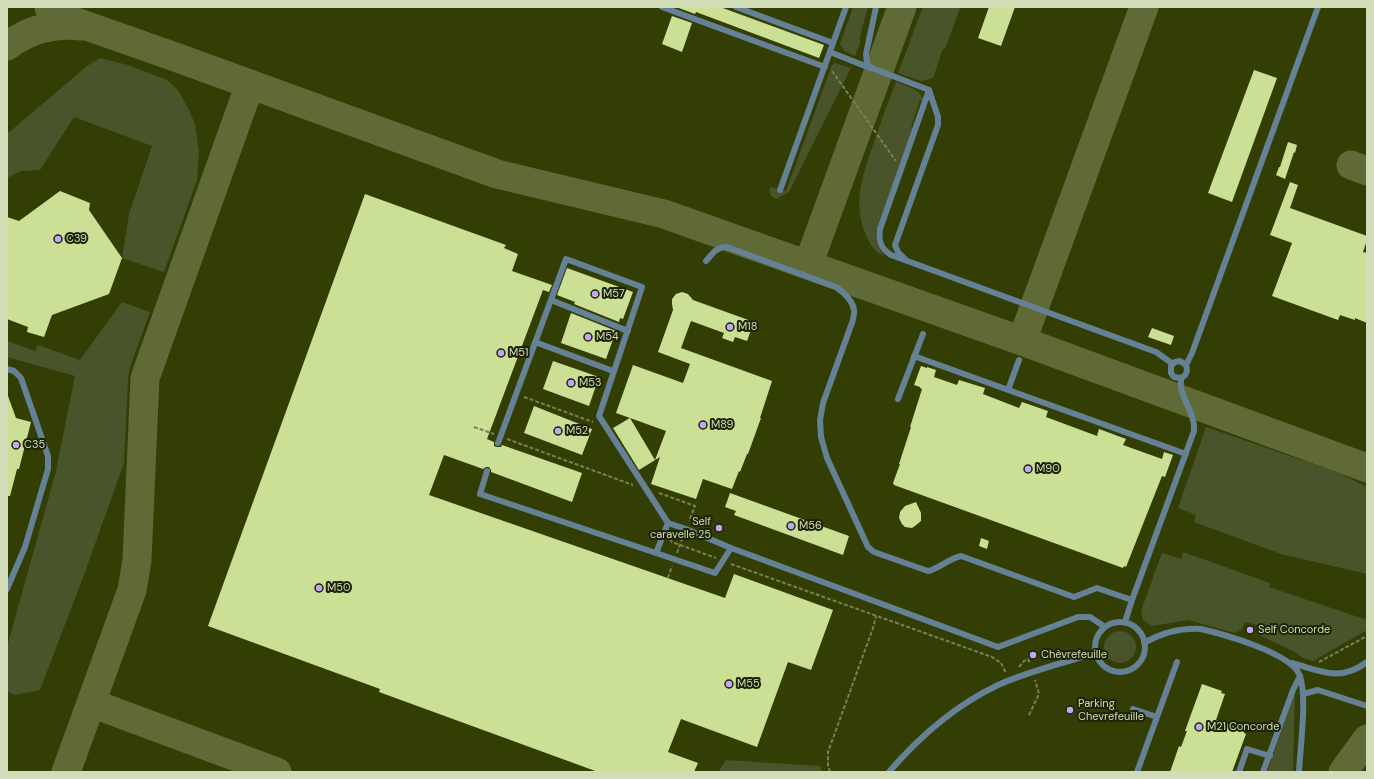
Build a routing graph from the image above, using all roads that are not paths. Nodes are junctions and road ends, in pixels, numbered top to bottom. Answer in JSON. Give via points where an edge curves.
{"nodes":[{"id":1,"x":662,"y":7,"type":"edge"},
{"id":2,"x":736,"y":7,"type":"edge"},
{"id":3,"x":846,"y":7,"type":"edge"},
{"id":4,"x":876,"y":7,"type":"edge"},
{"id":5,"x":1318,"y":7,"type":"edge"},
{"id":6,"x":833,"y":43,"type":"junction"},
{"id":7,"x":830,"y":52,"type":"junction"},
{"id":8,"x":825,"y":67,"type":"junction"},
{"id":9,"x":872,"y":68,"type":"junction"},
{"id":10,"x":929,"y":90,"type":"junction"},
{"id":11,"x":780,"y":190,"type":"dead end"},
{"id":12,"x":706,"y":261,"type":"dead end"},
{"id":13,"x":908,"y":262,"type":"junction"},
{"id":14,"x":552,"y":300,"type":"junction"},
{"id":15,"x":628,"y":331,"type":"junction"},
{"id":16,"x":923,"y":334,"type":"dead end"},
{"id":17,"x":535,"y":342,"type":"junction"},
{"id":18,"x":914,"y":356,"type":"junction"},
{"id":19,"x":1019,"y":360,"type":"dead end"},
{"id":20,"x":1173,"y":364,"type":"junction"},
{"id":21,"x":1186,"y":365,"type":"junction"},
{"id":22,"x":7,"y":369,"type":"edge"},
{"id":23,"x":613,"y":371,"type":"junction"},
{"id":24,"x":1181,"y":378,"type":"junction"},
{"id":25,"x":1008,"y":390,"type":"junction"},
{"id":26,"x":898,"y":399,"type":"dead end"},
{"id":27,"x":498,"y":443,"type":"dead end"},
{"id":28,"x":1186,"y":454,"type":"junction"},
{"id":29,"x":488,"y":471,"type":"dead end"},
{"id":30,"x":668,"y":523,"type":"junction"},
{"id":31,"x":730,"y":548,"type":"junction"},
{"id":32,"x":656,"y":553,"type":"junction"},
{"id":33,"x":7,"y":589,"type":"edge"},
{"id":34,"x":1132,"y":600,"type":"junction"},
{"id":35,"x":1125,"y":622,"type":"junction"},
{"id":36,"x":1105,"y":627,"type":"junction"},
{"id":37,"x":1144,"y":643,"type":"junction"},
{"id":38,"x":1096,"y":653,"type":"junction"},
{"id":39,"x":1177,"y":662,"type":"dead end"},
{"id":40,"x":1367,"y":662,"type":"edge"},
{"id":41,"x":1290,"y":663,"type":"junction"},
{"id":42,"x":1300,"y":676,"type":"junction"},
{"id":43,"x":1303,"y":694,"type":"junction"},
{"id":44,"x":1367,"y":706,"type":"edge"},
{"id":45,"x":1132,"y":709,"type":"dead end"},
{"id":46,"x":1156,"y":717,"type":"junction"},
{"id":47,"x":1270,"y":756,"type":"junction"},
{"id":48,"x":889,"y":772,"type":"edge"},
{"id":49,"x":1137,"y":772,"type":"edge"},
{"id":50,"x":1239,"y":772,"type":"edge"},
{"id":51,"x":1263,"y":772,"type":"edge"},
{"id":52,"x":1299,"y":772,"type":"edge"}],
"edges":[{"from":1,"to":8,"type":"lane"},
{"from":2,"to":6,"type":"lane"},
{"from":3,"to":6,"type":"lane"},
{"from":4,"to":9,"type":"lane","via":[[866,54],[868,64]]},
{"from":5,"to":21,"type":"lane"},
{"from":6,"to":7,"type":"lane"},
{"from":7,"to":8,"type":"lane"},
{"from":7,"to":9,"type":"lane"},
{"from":8,"to":11,"type":"lane"},
{"from":9,"to":10,"type":"lane"},
{"from":10,"to":13,"type":"lane","via":[[938,125],[895,245]]},
{"from":10,"to":13,"type":"lane","via":[[879,236],[884,250]]},
{"from":12,"to":34,"type":"lane","via":[[715,250],[727,247],[836,287],[852,303],[853,320],[823,402],[821,437],[830,464],[868,547],[874,552],[928,571],[961,556],[1074,597],[1097,588]]},
{"from":13,"to":20,"type":"lane","via":[[1156,352]]},
{"from":14,"to":15,"type":"lane"},
{"from":14,"to":15,"type":"lane","via":[[566,259],[642,287]]},
{"from":14,"to":17,"type":"lane"},
{"from":15,"to":23,"type":"lane"},
{"from":16,"to":18,"type":"lane"},
{"from":17,"to":23,"type":"lane"},
{"from":17,"to":27,"type":"lane"},
{"from":18,"to":25,"type":"lane"},
{"from":18,"to":26,"type":"lane"},
{"from":19,"to":25,"type":"lane"},
{"from":20,"to":21,"type":"lane","via":[[1180,361]]},
{"from":20,"to":24,"type":"lane","via":[[1171,373],[1174,377]]},
{"from":21,"to":24,"type":"lane","via":[[1186,375]]},
{"from":22,"to":33,"type":"lane","via":[[21,378],[48,456],[48,468],[25,547]]},
{"from":23,"to":30,"type":"lane","via":[[598,416]]},
{"from":24,"to":28,"type":"lane","via":[[1182,392],[1195,423]]},
{"from":25,"to":28,"type":"lane"},
{"from":28,"to":34,"type":"lane"},
{"from":29,"to":32,"type":"lane","via":[[480,494]]},
{"from":30,"to":31,"type":"lane"},
{"from":30,"to":32,"type":"lane"},
{"from":31,"to":32,"type":"lane","via":[[715,573]]},
{"from":31,"to":36,"type":"lane","via":[[998,647],[1078,617],[1090,617]]},
{"from":34,"to":35,"type":"lane"},
{"from":35,"to":36,"type":"lane","via":[[1112,623]]},
{"from":35,"to":37,"type":"lane","via":[[1138,630]]},
{"from":36,"to":38,"type":"lane","via":[[1097,638]]},
{"from":37,"to":38,"type":"lane","via":[[1142,658],[1138,664],[1124,672],[1116,672],[1103,665]]},
{"from":37,"to":41,"type":"lane","via":[[1172,632],[1191,628],[1201,629],[1274,653]]},
{"from":38,"to":48,"type":"lane","via":[[998,685],[963,705],[916,744]]},
{"from":39,"to":46,"type":"lane"},
{"from":40,"to":41,"type":"lane","via":[[1351,672],[1331,674]]},
{"from":41,"to":42,"type":"lane"},
{"from":42,"to":43,"type":"lane"},
{"from":42,"to":47,"type":"lane"},
{"from":43,"to":44,"type":"lane","via":[[1318,690]]},
{"from":43,"to":52,"type":"lane"},
{"from":45,"to":46,"type":"lane"},
{"from":46,"to":49,"type":"lane"},
{"from":47,"to":50,"type":"lane","via":[[1247,749]]},
{"from":47,"to":51,"type":"lane"}]}
